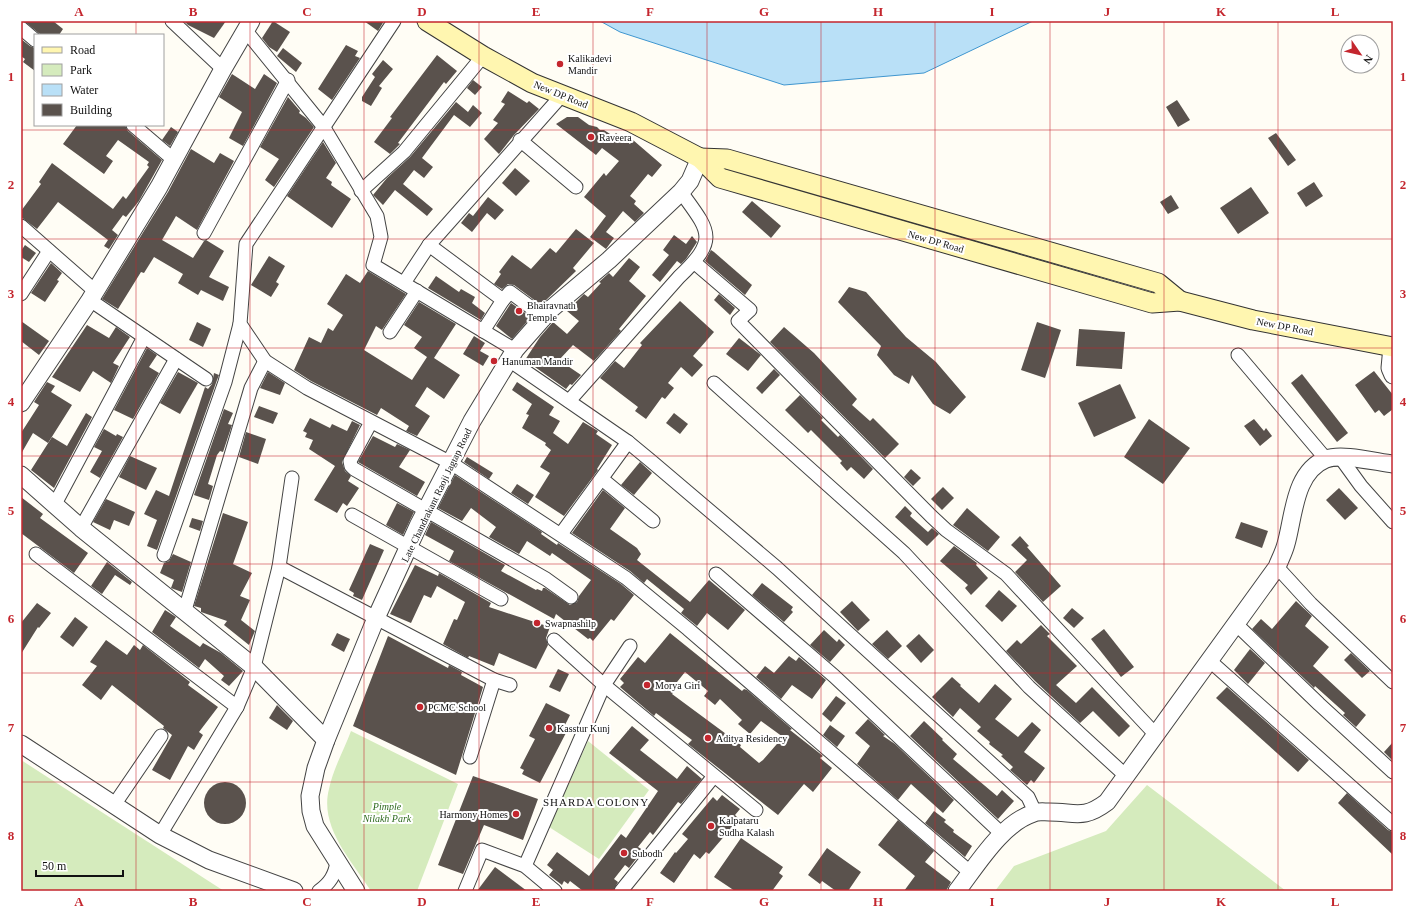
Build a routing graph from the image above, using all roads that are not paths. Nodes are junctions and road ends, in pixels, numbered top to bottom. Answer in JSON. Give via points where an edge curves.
{"nodes":[{"id":1,"x":172,"y":21,"type":"edge"},
{"id":2,"x":394,"y":21,"type":"edge"},
{"id":3,"x":427,"y":21,"type":"edge"},
{"id":4,"x":249,"y":26,"type":"edge"},
{"id":5,"x":21,"y":28,"type":"edge"},
{"id":6,"x":34,"y":39,"type":"edge"},
{"id":7,"x":483,"y":56,"type":"junction"},
{"id":8,"x":223,"y":69,"type":"junction"},
{"id":9,"x":288,"y":80,"type":"junction"},
{"id":10,"x":563,"y":94,"type":"junction"},
{"id":11,"x":134,"y":126,"type":"edge"},
{"id":12,"x":323,"y":126,"type":"junction"},
{"id":13,"x":520,"y":140,"type":"junction"},
{"id":14,"x":700,"y":158,"type":"junction"},
{"id":15,"x":174,"y":160,"type":"junction"},
{"id":16,"x":576,"y":187,"type":"dead end"},
{"id":17,"x":361,"y":191,"type":"junction"},
{"id":18,"x":681,"y":192,"type":"junction"},
{"id":19,"x":21,"y":226,"type":"edge"},
{"id":20,"x":204,"y":233,"type":"dead end"},
{"id":21,"x":429,"y":244,"type":"junction"},
{"id":22,"x":49,"y":251,"type":"junction"},
{"id":23,"x":695,"y":263,"type":"junction"},
{"id":24,"x":404,"y":283,"type":"junction"},
{"id":25,"x":417,"y":290,"type":"junction"},
{"id":26,"x":21,"y":294,"type":"edge"},
{"id":27,"x":93,"y":295,"type":"junction"},
{"id":28,"x":503,"y":300,"type":"junction"},
{"id":29,"x":1180,"y":300,"type":"junction"},
{"id":30,"x":544,"y":317,"type":"junction"},
{"id":31,"x":240,"y":324,"type":"junction"},
{"id":32,"x":483,"y":330,"type":"junction"},
{"id":33,"x":390,"y":332,"type":"dead end"},
{"id":34,"x":144,"y":337,"type":"junction"},
{"id":35,"x":1393,"y":347,"type":"edge"},
{"id":36,"x":512,"y":355,"type":"junction"},
{"id":37,"x":1238,"y":355,"type":"dead end"},
{"id":38,"x":176,"y":359,"type":"junction"},
{"id":39,"x":265,"y":361,"type":"junction"},
{"id":40,"x":1393,"y":375,"type":"edge"},
{"id":41,"x":206,"y":379,"type":"dead end"},
{"id":42,"x":714,"y":383,"type":"dead end"},
{"id":43,"x":569,"y":401,"type":"junction"},
{"id":44,"x":21,"y":404,"type":"edge"},
{"id":45,"x":371,"y":422,"type":"junction"},
{"id":46,"x":628,"y":442,"type":"junction"},
{"id":47,"x":1333,"y":458,"type":"junction"},
{"id":48,"x":451,"y":463,"type":"junction"},
{"id":49,"x":1393,"y":464,"type":"edge"},
{"id":50,"x":21,"y":475,"type":"edge"},
{"id":51,"x":292,"y":478,"type":"dead end"},
{"id":52,"x":602,"y":479,"type":"junction"},
{"id":53,"x":56,"y":504,"type":"junction"},
{"id":54,"x":426,"y":510,"type":"junction"},
{"id":55,"x":352,"y":515,"type":"dead end"},
{"id":56,"x":653,"y":521,"type":"dead end"},
{"id":57,"x":1393,"y":522,"type":"edge"},
{"id":58,"x":81,"y":528,"type":"junction"},
{"id":59,"x":561,"y":534,"type":"junction"},
{"id":60,"x":409,"y":546,"type":"junction"},
{"id":61,"x":36,"y":554,"type":"dead end"},
{"id":62,"x":164,"y":555,"type":"dead end"},
{"id":63,"x":279,"y":567,"type":"junction"},
{"id":64,"x":1277,"y":567,"type":"junction"},
{"id":65,"x":716,"y":574,"type":"dead end"},
{"id":66,"x":571,"y":597,"type":"dead end"},
{"id":67,"x":501,"y":599,"type":"dead end"},
{"id":68,"x":185,"y":610,"type":"junction"},
{"id":69,"x":376,"y":618,"type":"junction"},
{"id":70,"x":1236,"y":624,"type":"junction"},
{"id":71,"x":554,"y":640,"type":"dead end"},
{"id":72,"x":630,"y":646,"type":"dead end"},
{"id":73,"x":1210,"y":661,"type":"junction"},
{"id":74,"x":254,"y":668,"type":"junction"},
{"id":75,"x":494,"y":680,"type":"junction"},
{"id":76,"x":1393,"y":682,"type":"edge"},
{"id":77,"x":510,"y":685,"type":"dead end"},
{"id":78,"x":604,"y":685,"type":"junction"},
{"id":79,"x":237,"y":707,"type":"junction"},
{"id":80,"x":1156,"y":735,"type":"junction"},
{"id":81,"x":161,"y":736,"type":"dead end"},
{"id":82,"x":326,"y":740,"type":"junction"},
{"id":83,"x":21,"y":744,"type":"edge"},
{"id":84,"x":470,"y":757,"type":"dead end"},
{"id":85,"x":1393,"y":772,"type":"edge"},
{"id":86,"x":714,"y":776,"type":"junction"},
{"id":87,"x":1126,"y":776,"type":"junction"},
{"id":88,"x":114,"y":806,"type":"junction"},
{"id":89,"x":756,"y":810,"type":"dead end"},
{"id":90,"x":1035,"y":812,"type":"junction"},
{"id":91,"x":1393,"y":824,"type":"edge"},
{"id":92,"x":1002,"y":834,"type":"junction"},
{"id":93,"x":160,"y":835,"type":"junction"},
{"id":94,"x":337,"y":862,"type":"junction"},
{"id":95,"x":525,"y":866,"type":"junction"},
{"id":96,"x":971,"y":873,"type":"junction"},
{"id":97,"x":294,"y":891,"type":"edge"},
{"id":98,"x":319,"y":891,"type":"edge"},
{"id":99,"x":356,"y":891,"type":"edge"},
{"id":100,"x":465,"y":891,"type":"edge"},
{"id":101,"x":555,"y":891,"type":"edge"},
{"id":102,"x":621,"y":891,"type":"edge"},
{"id":103,"x":957,"y":891,"type":"edge"}],
"edges":[{"from":1,"to":8,"type":"street"},
{"from":2,"to":12,"type":"street"},
{"from":3,"to":7,"type":"main road","name":"New DP Road"},
{"from":4,"to":8,"type":"street"},
{"from":4,"to":9,"type":"street"},
{"from":5,"to":6,"type":"street"},
{"from":7,"to":10,"type":"main road","name":"New DP Road","via":[[532,83]]},
{"from":7,"to":17,"type":"street","via":[[404,152]]},
{"from":8,"to":15,"type":"street"},
{"from":9,"to":12,"type":"street"},
{"from":9,"to":20,"type":"street"},
{"from":10,"to":13,"type":"street"},
{"from":10,"to":14,"type":"main road","name":"New DP Road","via":[[630,122]]},
{"from":11,"to":15,"type":"street"},
{"from":12,"to":17,"type":"street"},
{"from":12,"to":31,"type":"street","via":[[246,244]]},
{"from":13,"to":16,"type":"street"},
{"from":13,"to":21,"type":"street"},
{"from":14,"to":18,"type":"street","name":"Late Chandrakant Raoji Jagtap Road","via":[[690,181]]},
{"from":14,"to":29,"type":"main road","name":"New DP Road","via":[[727,159],[1158,283]]},
{"from":14,"to":29,"type":"main road","name":"New DP Road","via":[[720,178],[1152,303]]},
{"from":15,"to":27,"type":"street"},
{"from":17,"to":24,"type":"street","via":[[377,216],[381,237],[374,265]]},
{"from":18,"to":23,"type":"street","via":[[704,223],[707,240]]},
{"from":18,"to":30,"type":"street","name":"Late Chandrakant Raoji Jagtap Road"},
{"from":19,"to":22,"type":"street"},
{"from":21,"to":24,"type":"street"},
{"from":21,"to":28,"type":"street"},
{"from":22,"to":26,"type":"street"},
{"from":22,"to":27,"type":"street"},
{"from":23,"to":43,"type":"street","via":[[679,277]]},
{"from":23,"to":80,"type":"street","via":[[750,310],[738,321],[931,516],[1006,574]]},
{"from":24,"to":25,"type":"street"},
{"from":25,"to":32,"type":"street"},
{"from":25,"to":33,"type":"street"},
{"from":27,"to":34,"type":"street"},
{"from":27,"to":44,"type":"street"},
{"from":28,"to":30,"type":"street","via":[[510,292]]},
{"from":28,"to":32,"type":"street"},
{"from":29,"to":35,"type":"main road","name":"New DP Road","via":[[1253,320]]},
{"from":30,"to":36,"type":"street","name":"Late Chandrakant Raoji Jagtap Road"},
{"from":31,"to":39,"type":"street"},
{"from":31,"to":62,"type":"street","via":[[225,382]]},
{"from":32,"to":36,"type":"street"},
{"from":34,"to":38,"type":"street"},
{"from":34,"to":53,"type":"street"},
{"from":35,"to":40,"type":"street","via":[[1390,368]]},
{"from":36,"to":43,"type":"street"},
{"from":36,"to":48,"type":"street","name":"Late Chandrakant Raoji Jagtap Road","via":[[472,421]]},
{"from":37,"to":47,"type":"street"},
{"from":38,"to":41,"type":"street"},
{"from":38,"to":58,"type":"street"},
{"from":39,"to":45,"type":"street","via":[[307,388]]},
{"from":39,"to":68,"type":"street","via":[[251,388]]},
{"from":42,"to":87,"type":"street","via":[[904,553],[1029,687]]},
{"from":43,"to":46,"type":"street"},
{"from":45,"to":48,"type":"street"},
{"from":45,"to":54,"type":"street","via":[[350,461],[351,466]]},
{"from":46,"to":52,"type":"street"},
{"from":46,"to":90,"type":"street","via":[[778,568],[1028,797]]},
{"from":47,"to":49,"type":"street"},
{"from":47,"to":57,"type":"street"},
{"from":47,"to":64,"type":"street","via":[[1313,468],[1302,482],[1294,503],[1286,546]]},
{"from":48,"to":54,"type":"street","name":"Late Chandrakant Raoji Jagtap Road"},
{"from":48,"to":59,"type":"street"},
{"from":50,"to":53,"type":"street"},
{"from":51,"to":63,"type":"street"},
{"from":52,"to":56,"type":"street"},
{"from":52,"to":59,"type":"street"},
{"from":53,"to":58,"type":"street"},
{"from":54,"to":60,"type":"street","name":"Late Chandrakant Raoji Jagtap Road"},
{"from":54,"to":66,"type":"street","via":[[546,579]]},
{"from":55,"to":60,"type":"street"},
{"from":58,"to":68,"type":"street"},
{"from":59,"to":96,"type":"street","via":[[626,578],[688,629]]},
{"from":60,"to":67,"type":"street"},
{"from":60,"to":69,"type":"street","name":"Late Chandrakant Raoji Jagtap Road"},
{"from":61,"to":79,"type":"street"},
{"from":63,"to":69,"type":"street"},
{"from":63,"to":74,"type":"street"},
{"from":64,"to":70,"type":"street"},
{"from":64,"to":76,"type":"street","via":[[1311,604]]},
{"from":65,"to":92,"type":"street","via":[[834,676]]},
{"from":68,"to":74,"type":"street"},
{"from":69,"to":75,"type":"street"},
{"from":69,"to":82,"type":"street","name":"Late Chandrakant Raoji Jagtap Road"},
{"from":70,"to":73,"type":"street"},
{"from":70,"to":85,"type":"street"},
{"from":71,"to":78,"type":"street"},
{"from":72,"to":78,"type":"street"},
{"from":73,"to":80,"type":"street"},
{"from":73,"to":91,"type":"street"},
{"from":74,"to":79,"type":"street"},
{"from":74,"to":82,"type":"street"},
{"from":75,"to":77,"type":"street"},
{"from":75,"to":84,"type":"street"},
{"from":78,"to":86,"type":"street"},
{"from":78,"to":95,"type":"street"},
{"from":79,"to":93,"type":"street"},
{"from":80,"to":87,"type":"street"},
{"from":81,"to":88,"type":"street"},
{"from":82,"to":94,"type":"street","name":"Late Chandrakant Raoji Jagtap Road","via":[[310,796],[311,811],[315,826]]},
{"from":83,"to":88,"type":"street"},
{"from":86,"to":89,"type":"street"},
{"from":86,"to":102,"type":"street"},
{"from":87,"to":90,"type":"street","via":[[1107,802],[1095,811],[1080,815]]},
{"from":88,"to":93,"type":"street"},
{"from":90,"to":92,"type":"street","via":[[1019,819]]},
{"from":92,"to":96,"type":"street"},
{"from":93,"to":97,"type":"street","via":[[209,860]]},
{"from":94,"to":98,"type":"street","via":[[335,873]]},
{"from":94,"to":99,"type":"street","name":"Late Chandrakant Raoji Jagtap Road"},
{"from":95,"to":100,"type":"street","via":[[482,850]]},
{"from":95,"to":101,"type":"street"},
{"from":96,"to":103,"type":"street"}]}
